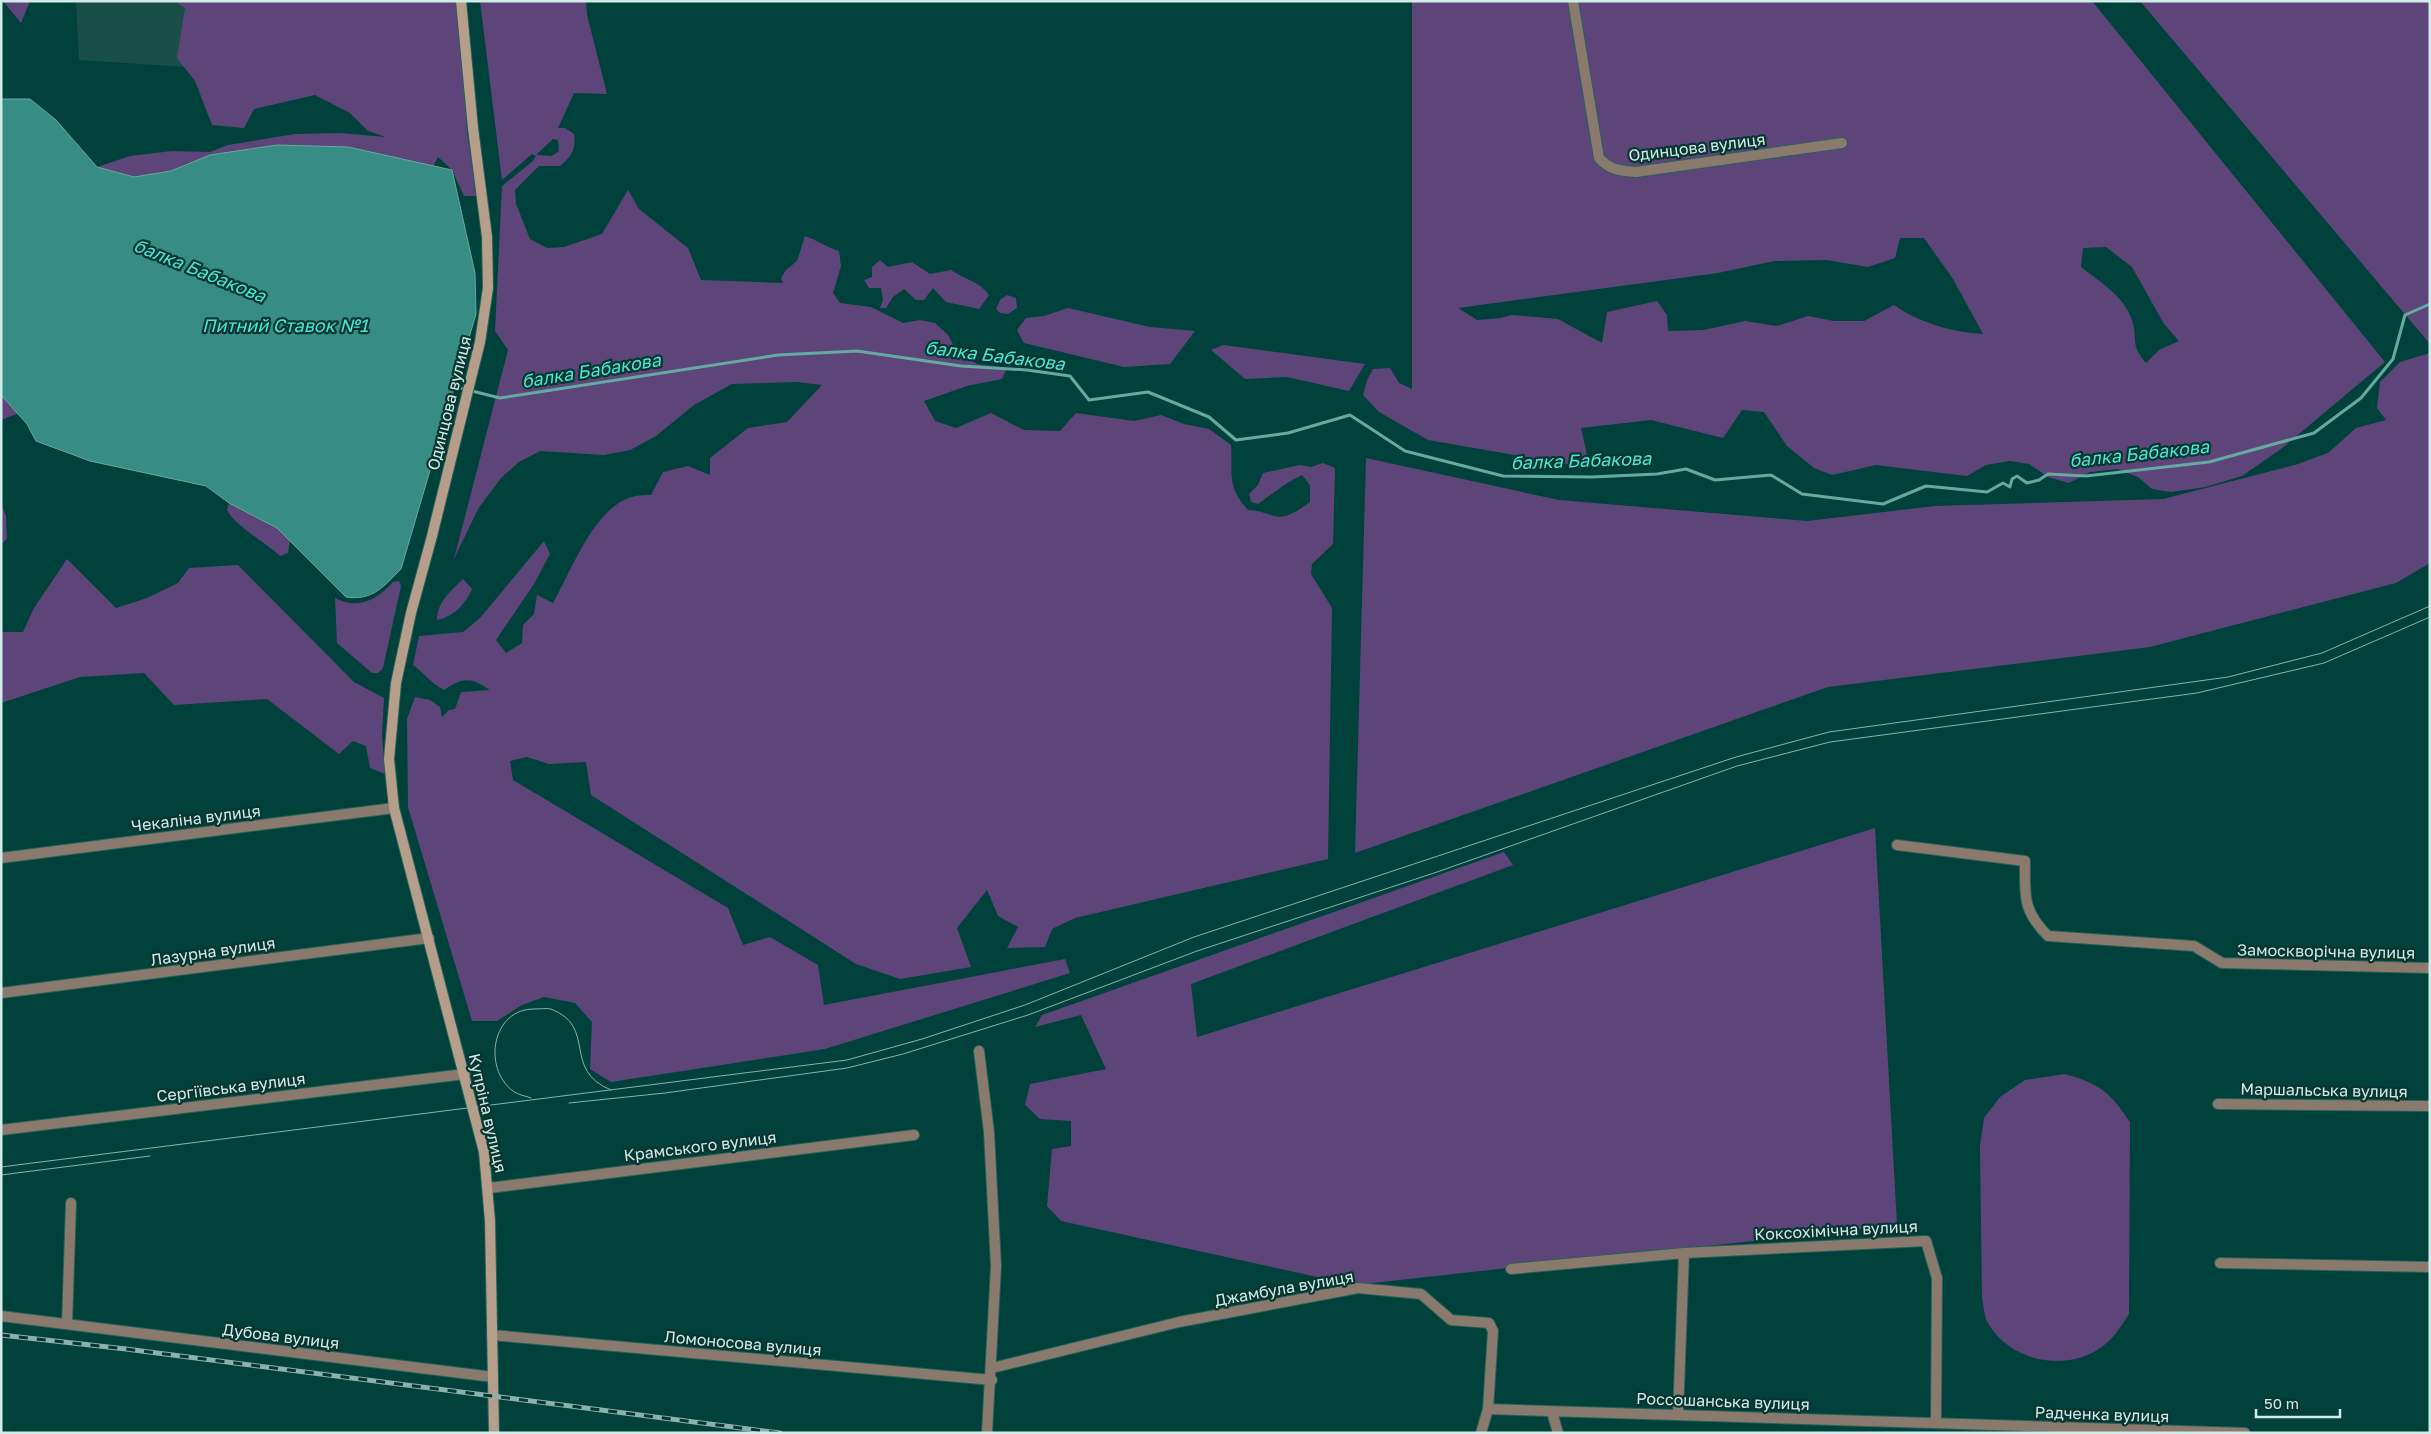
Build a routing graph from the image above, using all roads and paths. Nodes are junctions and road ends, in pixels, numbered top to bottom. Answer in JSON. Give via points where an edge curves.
{"nodes":[{"id":1,"x":461,"y":1,"type":"edge"},
{"id":2,"x":1573,"y":1,"type":"edge"},
{"id":3,"x":1842,"y":143,"type":"dead end"},
{"id":4,"x":394,"y":808,"type":"junction"},
{"id":5,"x":1897,"y":845,"type":"dead end"},
{"id":6,"x":1,"y":858,"type":"edge"},
{"id":7,"x":429,"y":938,"type":"junction"},
{"id":8,"x":2430,"y":968,"type":"edge"},
{"id":9,"x":1,"y":993,"type":"edge"},
{"id":10,"x":979,"y":1051,"type":"dead end"},
{"id":11,"x":465,"y":1074,"type":"junction"},
{"id":12,"x":2218,"y":1104,"type":"dead end"},
{"id":13,"x":2430,"y":1106,"type":"edge"},
{"id":14,"x":1,"y":1130,"type":"edge"},
{"id":15,"x":914,"y":1135,"type":"dead end"},
{"id":16,"x":489,"y":1188,"type":"junction"},
{"id":17,"x":71,"y":1203,"type":"dead end"},
{"id":18,"x":1684,"y":1253,"type":"junction"},
{"id":19,"x":2220,"y":1263,"type":"dead end"},
{"id":20,"x":2430,"y":1267,"type":"edge"},
{"id":21,"x":1511,"y":1269,"type":"dead end"},
{"id":22,"x":1,"y":1316,"type":"edge"},
{"id":23,"x":66,"y":1324,"type":"junction"},
{"id":24,"x":492,"y":1335,"type":"junction"},
{"id":25,"x":992,"y":1368,"type":"junction"},
{"id":26,"x":493,"y":1376,"type":"junction"},
{"id":27,"x":992,"y":1380,"type":"junction"},
{"id":28,"x":1488,"y":1409,"type":"junction"},
{"id":29,"x":1552,"y":1412,"type":"junction"},
{"id":30,"x":1678,"y":1415,"type":"junction"},
{"id":31,"x":1936,"y":1422,"type":"junction"},
{"id":32,"x":1957,"y":1423,"type":"joint"},
{"id":33,"x":2133,"y":1431,"type":"edge"},
{"id":34,"x":494,"y":1433,"type":"edge"},
{"id":35,"x":987,"y":1433,"type":"edge"},
{"id":36,"x":1481,"y":1433,"type":"edge"},
{"id":37,"x":1558,"y":1433,"type":"edge"},
{"id":38,"x":2245,"y":1433,"type":"edge"}],
"edges":[{"from":1,"to":4,"type":"main road","name":"Одинцова вулиця","via":[[487,237],[488,288],[480,342],[396,683],[389,759]]},
{"from":2,"to":3,"type":"street","name":"Одинцова вулиця","via":[[1599,158],[1607,166],[1636,172]]},
{"from":4,"to":6,"type":"street","name":"Чекаліна вулиця"},
{"from":4,"to":7,"type":"main road","name":"Купріна вулиця"},
{"from":5,"to":8,"type":"street","name":"Замоскворічна вулиця","via":[[2025,861],[2025,901],[2036,924],[2048,936],[2194,946],[2222,963]]},
{"from":7,"to":9,"type":"street","name":"Лазурна вулиця"},
{"from":7,"to":11,"type":"main road","name":"Купріна вулиця"},
{"from":10,"to":25,"type":"street","via":[[989,1132],[996,1266]]},
{"from":11,"to":14,"type":"street","name":"Сергіївська вулиця"},
{"from":11,"to":16,"type":"main road","name":"Купріна вулиця","via":[[484,1152]]},
{"from":12,"to":13,"type":"street","name":"Маршальська вулиця"},
{"from":15,"to":16,"type":"street","name":"Крамського вулиця"},
{"from":16,"to":24,"type":"main road","name":"Купріна вулиця"},
{"from":17,"to":23,"type":"street"},
{"from":18,"to":21,"type":"street","name":"Коксохімічна вулиця"},
{"from":18,"to":30,"type":"street"},
{"from":18,"to":31,"type":"street","name":"Коксохімічна вулиця","via":[[1926,1241],[1937,1278]]},
{"from":19,"to":20,"type":"street"},
{"from":22,"to":23,"type":"street","name":"Дубова вулиця"},
{"from":23,"to":26,"type":"street","name":"Дубова вулиця"},
{"from":24,"to":26,"type":"main road","name":"Купріна вулиця"},
{"from":24,"to":27,"type":"street","name":"Ломоносова вулиця"},
{"from":25,"to":27,"type":"street"},
{"from":25,"to":28,"type":"street","name":"Джамбула вулиця","via":[[1179,1322],[1358,1288],[1421,1294],[1451,1320],[1489,1323],[1493,1331]]},
{"from":26,"to":34,"type":"main road","name":"Купріна вулиця"},
{"from":27,"to":35,"type":"street"},
{"from":28,"to":29,"type":"street","name":"Россошанська вулиця"},
{"from":28,"to":36,"type":"street"},
{"from":29,"to":30,"type":"street","name":"Россошанська вулиця"},
{"from":29,"to":37,"type":"street"},
{"from":30,"to":31,"type":"street","name":"Россошанська вулиця"},
{"from":31,"to":32,"type":"street","name":"Россошанська вулиця"},
{"from":32,"to":33,"type":"street","name":"Радченка вулиця"},
{"from":33,"to":38,"type":"street","name":"Радченка вулиця"}]}
